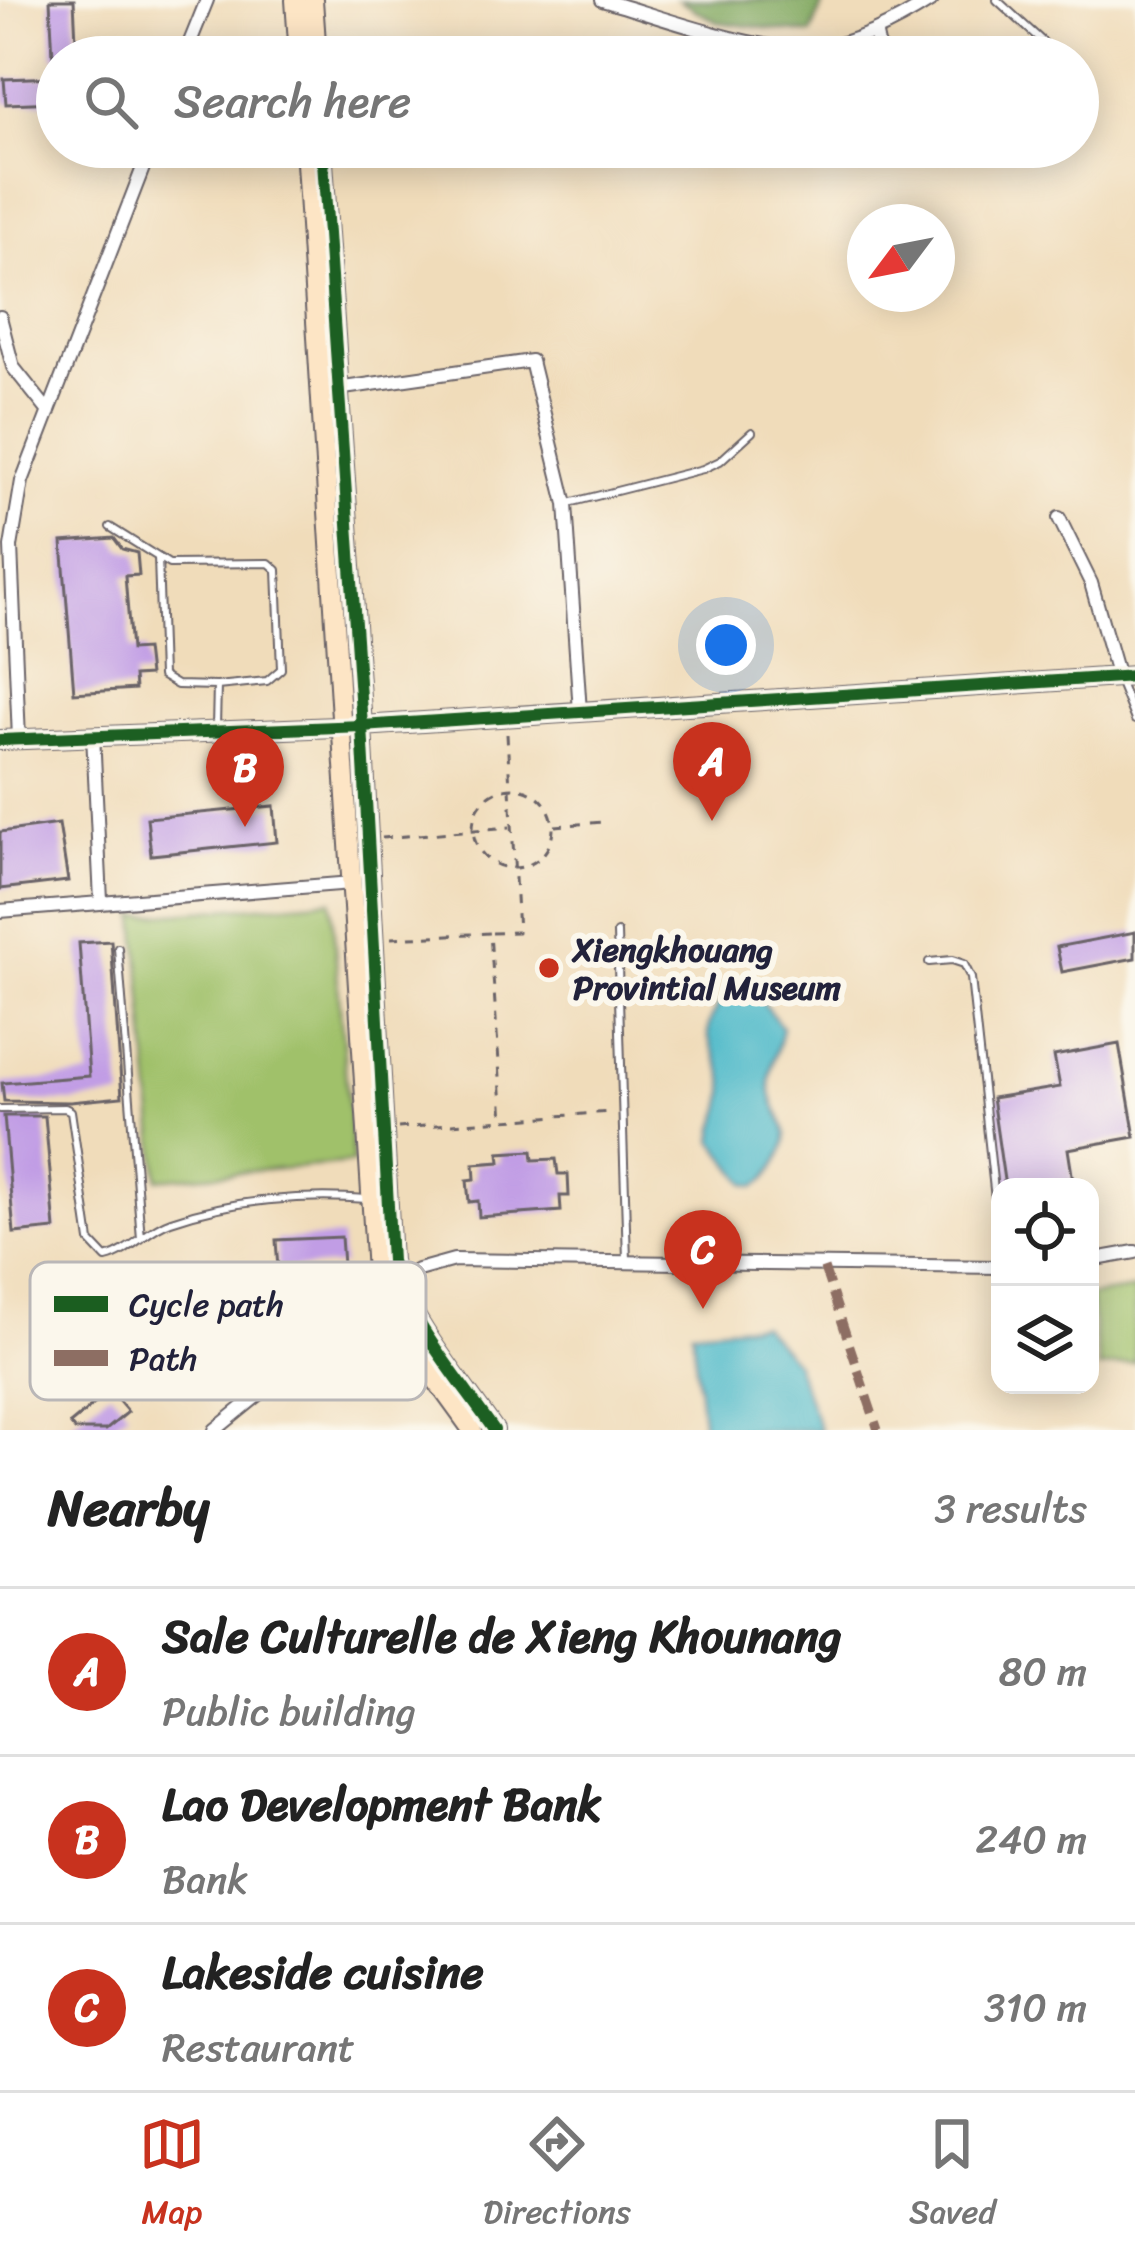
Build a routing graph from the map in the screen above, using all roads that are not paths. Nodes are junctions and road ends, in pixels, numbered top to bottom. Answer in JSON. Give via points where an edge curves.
{"nodes":[{"id":1,"x":207,"y":0,"type":"edge"},
{"id":2,"x":295,"y":0,"type":"edge"},
{"id":3,"x":313,"y":0,"type":"edge"},
{"id":4,"x":602,"y":0,"type":"edge"},
{"id":5,"x":932,"y":0,"type":"edge"},
{"id":6,"x":997,"y":0,"type":"edge"},
{"id":7,"x":875,"y":31,"type":"junction"},
{"id":8,"x":192,"y":36,"type":"edge"},
{"id":9,"x":298,"y":36,"type":"edge"},
{"id":10,"x":315,"y":36,"type":"edge"},
{"id":11,"x":714,"y":36,"type":"edge"},
{"id":12,"x":859,"y":36,"type":"edge"},
{"id":13,"x":876,"y":36,"type":"edge"},
{"id":14,"x":1036,"y":36,"type":"edge"},
{"id":15,"x":144,"y":168,"type":"edge"},
{"id":16,"x":306,"y":168,"type":"edge"},
{"id":17,"x":323,"y":168,"type":"edge"},
{"id":18,"x":0,"y":317,"type":"edge"},
{"id":19,"x":337,"y":389,"type":"junction"},
{"id":20,"x":49,"y":412,"type":"junction"},
{"id":21,"x":752,"y":432,"type":"dead end"},
{"id":22,"x":566,"y":504,"type":"junction"},
{"id":23,"x":1059,"y":518,"type":"dead end"},
{"id":24,"x":110,"y":527,"type":"dead end"},
{"id":25,"x":158,"y":557,"type":"junction"},
{"id":26,"x":1126,"y":676,"type":"edge"},
{"id":27,"x":218,"y":686,"type":"junction"},
{"id":28,"x":580,"y":712,"type":"junction"},
{"id":29,"x":1135,"y":719,"type":"edge"},
{"id":30,"x":352,"y":726,"type":"junction"},
{"id":31,"x":216,"y":730,"type":"junction"},
{"id":32,"x":93,"y":734,"type":"junction"},
{"id":33,"x":9,"y":739,"type":"edge"},
{"id":34,"x":352,"y":883,"type":"junction"},
{"id":35,"x":101,"y":901,"type":"junction"},
{"id":36,"x":0,"y":911,"type":"edge"},
{"id":37,"x":617,"y":933,"type":"dead end"},
{"id":38,"x":118,"y":948,"type":"dead end"},
{"id":39,"x":929,"y":962,"type":"dead end"},
{"id":40,"x":0,"y":1109,"type":"edge"},
{"id":41,"x":993,"y":1178,"type":"edge"},
{"id":42,"x":371,"y":1199,"type":"junction"},
{"id":43,"x":141,"y":1239,"type":"junction"},
{"id":44,"x":1135,"y":1252,"type":"edge"},
{"id":45,"x":1099,"y":1258,"type":"edge"},
{"id":46,"x":375,"y":1262,"type":"edge"},
{"id":47,"x":391,"y":1262,"type":"edge"},
{"id":48,"x":627,"y":1264,"type":"junction"},
{"id":49,"x":991,"y":1267,"type":"edge"},
{"id":50,"x":426,"y":1268,"type":"edge"},
{"id":51,"x":426,"y":1336,"type":"edge"},
{"id":52,"x":426,"y":1350,"type":"edge"},
{"id":53,"x":256,"y":1400,"type":"edge"},
{"id":54,"x":223,"y":1428,"type":"edge"},
{"id":55,"x":472,"y":1430,"type":"edge"},
{"id":56,"x":494,"y":1430,"type":"edge"}],
"edges":[{"from":1,"to":8,"type":"street"},
{"from":2,"to":9,"type":"street"},
{"from":3,"to":10,"type":"street"},
{"from":4,"to":11,"type":"street"},
{"from":5,"to":7,"type":"street"},
{"from":6,"to":14,"type":"lane"},
{"from":7,"to":12,"type":"street"},
{"from":7,"to":13,"type":"street"},
{"from":15,"to":20,"type":"street"},
{"from":16,"to":30,"type":"street"},
{"from":17,"to":19,"type":"street"},
{"from":18,"to":20,"type":"street","via":[[13,368]]},
{"from":19,"to":22,"type":"street","via":[[531,362]]},
{"from":19,"to":30,"type":"street"},
{"from":20,"to":33,"type":"street","via":[[22,481],[11,548]]},
{"from":21,"to":22,"type":"lane","via":[[703,469]]},
{"from":22,"to":28,"type":"street"},
{"from":23,"to":26,"type":"street"},
{"from":24,"to":25,"type":"lane"},
{"from":25,"to":27,"type":"lane","via":[[162,676],[177,685]]},
{"from":25,"to":27,"type":"lane","via":[[278,570],[281,669],[267,681]]},
{"from":26,"to":28,"type":"street"},
{"from":26,"to":29,"type":"lane"},
{"from":27,"to":31,"type":"lane"},
{"from":28,"to":30,"type":"street"},
{"from":30,"to":31,"type":"street"},
{"from":30,"to":34,"type":"street"},
{"from":30,"to":47,"type":"street","via":[[368,840]]},
{"from":31,"to":32,"type":"street"},
{"from":32,"to":33,"type":"street"},
{"from":32,"to":35,"type":"street"},
{"from":34,"to":35,"type":"street"},
{"from":34,"to":42,"type":"street"},
{"from":35,"to":36,"type":"street"},
{"from":37,"to":48,"type":"lane"},
{"from":38,"to":43,"type":"lane"},
{"from":39,"to":41,"type":"lane","via":[[964,964],[971,978]]},
{"from":40,"to":43,"type":"lane","via":[[71,1111],[90,1241],[106,1258]]},
{"from":42,"to":43,"type":"lane","via":[[258,1202],[167,1222]]},
{"from":42,"to":46,"type":"street"},
{"from":44,"to":45,"type":"street"},
{"from":48,"to":49,"type":"street"},
{"from":48,"to":50,"type":"street","via":[[454,1260]]},
{"from":51,"to":56,"type":"street"},
{"from":52,"to":55,"type":"street"},
{"from":53,"to":54,"type":"street"}]}
